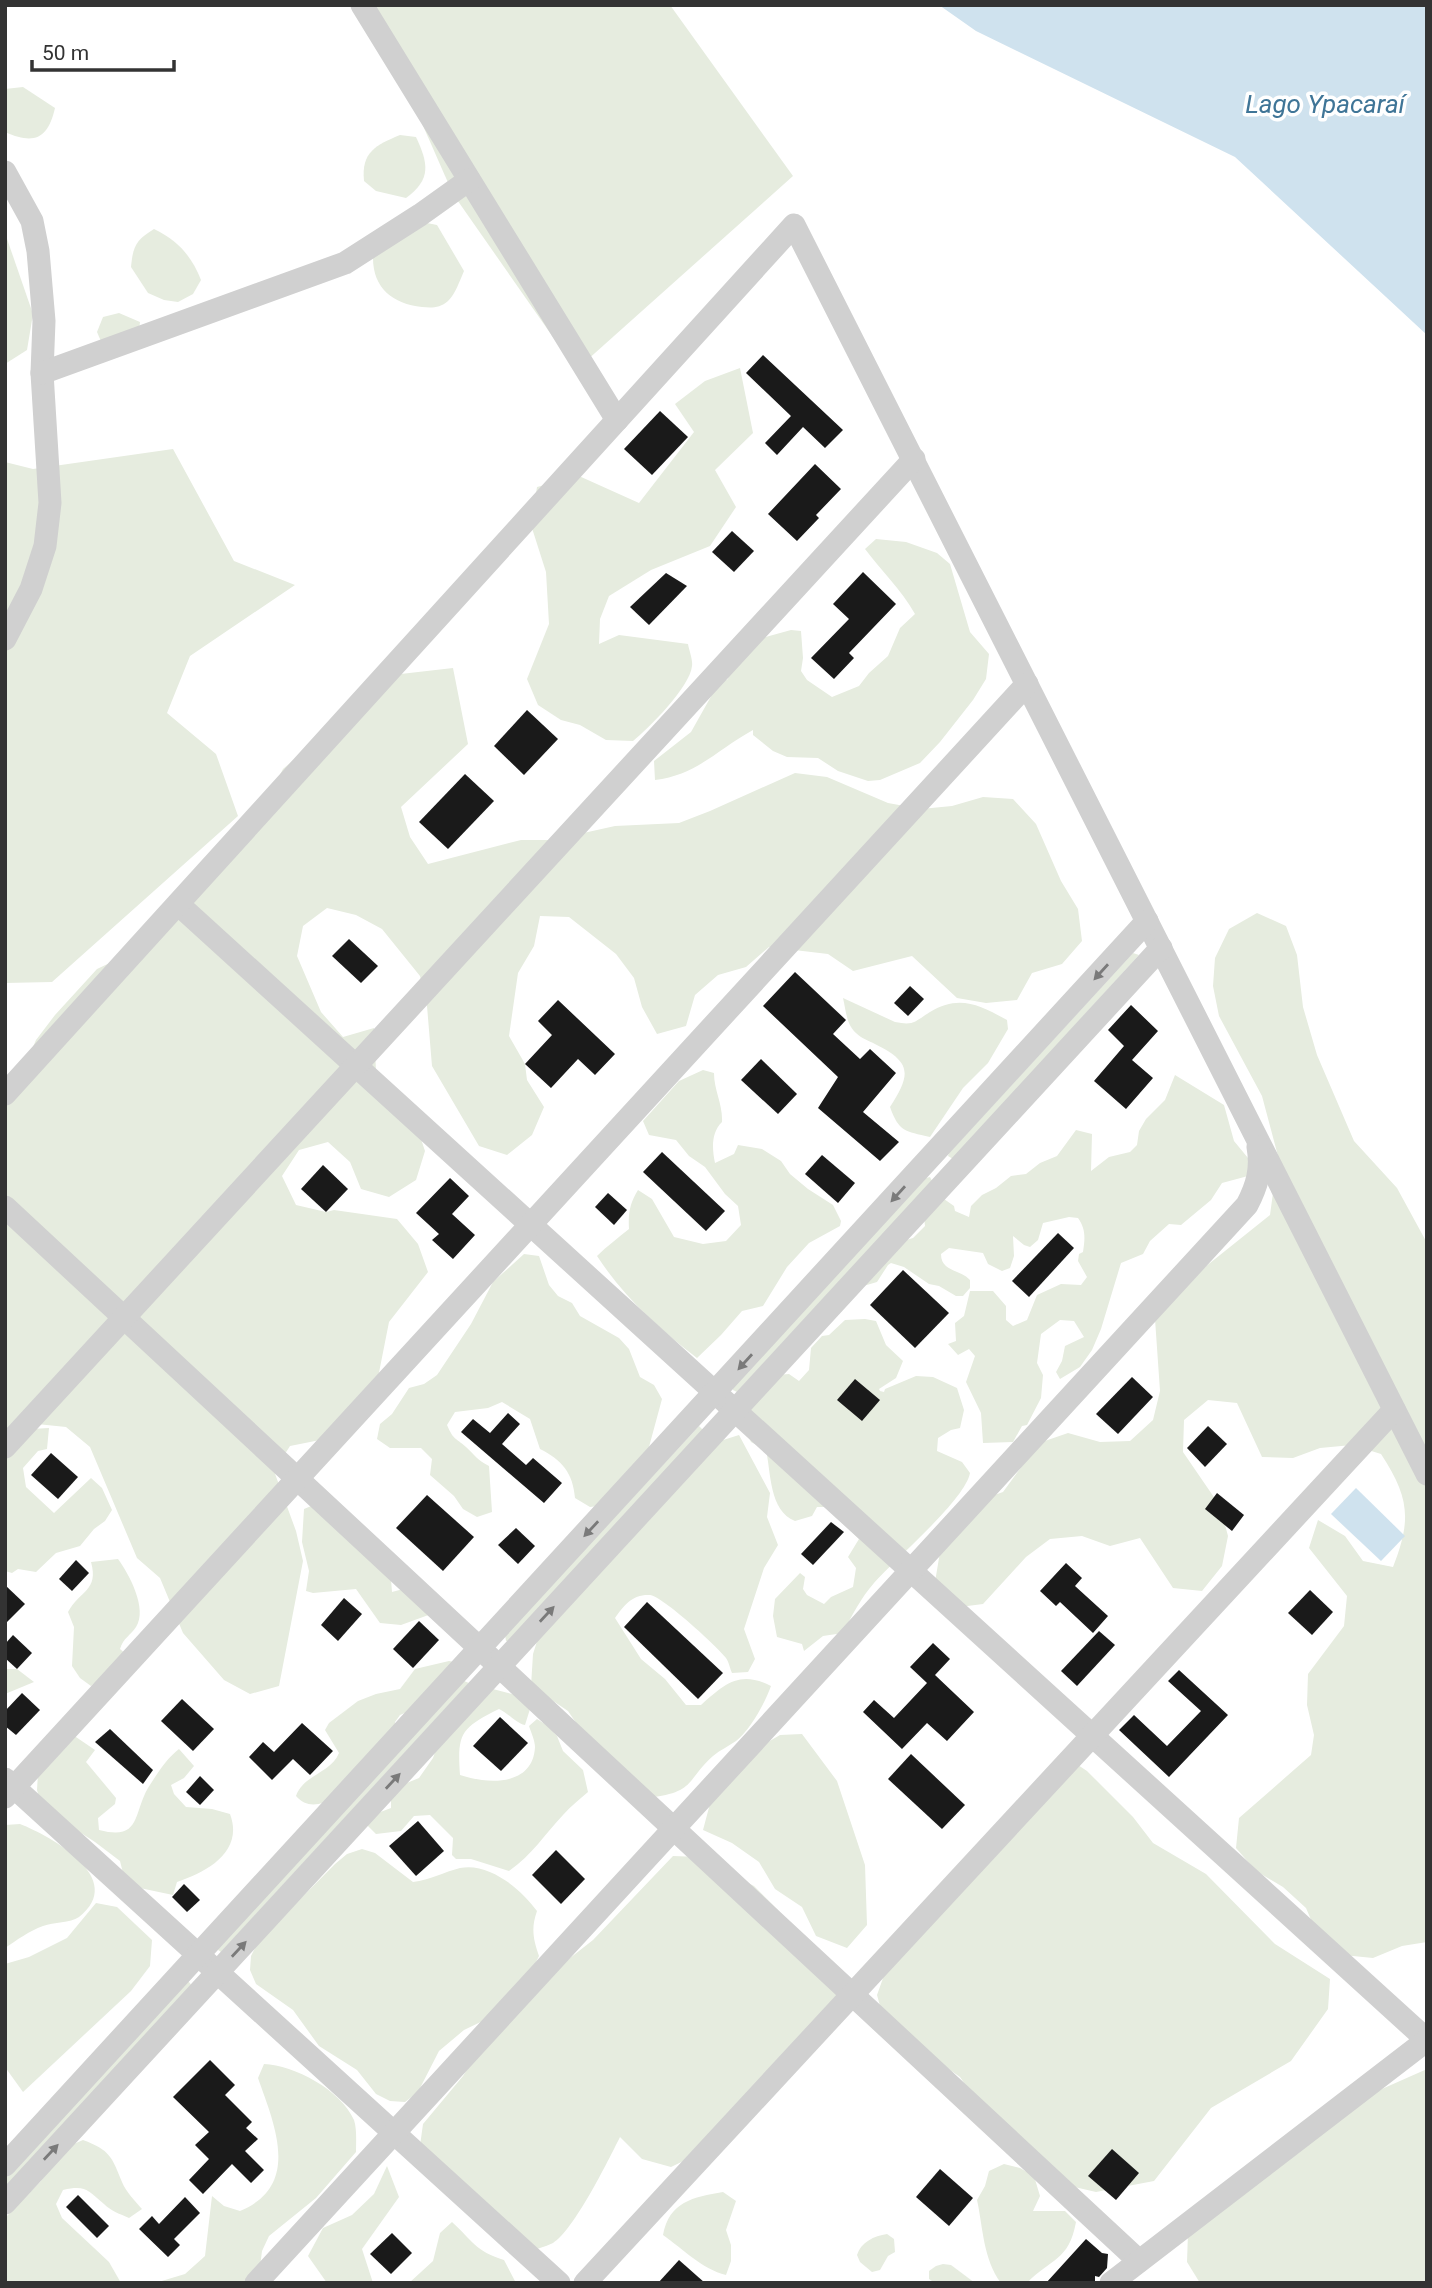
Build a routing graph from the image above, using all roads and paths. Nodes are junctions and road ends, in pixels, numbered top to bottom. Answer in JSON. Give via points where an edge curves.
{"nodes":[{"id":1,"x":362,"y":5,"type":"edge"},
{"id":2,"x":5,"y":172,"type":"edge"},
{"id":3,"x":469,"y":180,"type":"junction"},
{"id":4,"x":42,"y":373,"type":"junction"},
{"id":5,"x":617,"y":420,"type":"junction"},
{"id":6,"x":914,"y":459,"type":"junction"},
{"id":7,"x":5,"y":639,"type":"edge"},
{"id":8,"x":1027,"y":684,"type":"junction"},
{"id":9,"x":178,"y":904,"type":"junction"},
{"id":10,"x":1147,"y":921,"type":"junction"},
{"id":11,"x":1161,"y":948,"type":"junction"},
{"id":12,"x":356,"y":1066,"type":"junction"},
{"id":13,"x":6,"y":1091,"type":"edge"},
{"id":14,"x":1256,"y":1137,"type":"junction"},
{"id":15,"x":930,"y":1158,"type":"junction"},
{"id":16,"x":950,"y":1177,"type":"junction"},
{"id":17,"x":5,"y":1207,"type":"edge"},
{"id":18,"x":530,"y":1225,"type":"junction"},
{"id":19,"x":124,"y":1318,"type":"junction"},
{"id":20,"x":716,"y":1393,"type":"junction"},
{"id":21,"x":734,"y":1410,"type":"junction"},
{"id":22,"x":1394,"y":1410,"type":"junction"},
{"id":23,"x":5,"y":1447,"type":"edge"},
{"id":24,"x":1427,"y":1474,"type":"edge"},
{"id":25,"x":297,"y":1479,"type":"junction"},
{"id":26,"x":911,"y":1571,"type":"junction"},
{"id":27,"x":480,"y":1649,"type":"junction"},
{"id":28,"x":499,"y":1666,"type":"junction"},
{"id":29,"x":1092,"y":1736,"type":"junction"},
{"id":30,"x":8,"y":1787,"type":"edge"},
{"id":31,"x":674,"y":1829,"type":"junction"},
{"id":32,"x":199,"y":1955,"type":"junction"},
{"id":33,"x":217,"y":1972,"type":"junction"},
{"id":34,"x":852,"y":1995,"type":"junction"},
{"id":35,"x":1427,"y":2040,"type":"edge"},
{"id":36,"x":394,"y":2132,"type":"junction"},
{"id":37,"x":5,"y":2165,"type":"edge"},
{"id":38,"x":5,"y":2203,"type":"edge"},
{"id":39,"x":1139,"y":2261,"type":"junction"},
{"id":40,"x":256,"y":2283,"type":"edge"},
{"id":41,"x":559,"y":2283,"type":"edge"},
{"id":42,"x":585,"y":2283,"type":"edge"},
{"id":43,"x":1111,"y":2283,"type":"edge"}],
"edges":[{"from":1,"to":3,"type":"street"},
{"from":2,"to":4,"type":"street","via":[[32,221],[38,251],[44,321]]},
{"from":3,"to":4,"type":"street","via":[[345,263]]},
{"from":3,"to":5,"type":"street"},
{"from":4,"to":7,"type":"street","via":[[50,503],[45,546],[31,589]]},
{"from":5,"to":6,"type":"street","via":[[794,225]]},
{"from":5,"to":9,"type":"street"},
{"from":6,"to":8,"type":"street"},
{"from":6,"to":12,"type":"street"},
{"from":8,"to":10,"type":"street"},
{"from":8,"to":18,"type":"street"},
{"from":9,"to":12,"type":"street"},
{"from":9,"to":13,"type":"street"},
{"from":10,"to":11,"type":"street"},
{"from":10,"to":15,"type":"street","one_way":true},
{"from":11,"to":14,"type":"street"},
{"from":11,"to":16,"type":"street"},
{"from":12,"to":18,"type":"street"},
{"from":12,"to":19,"type":"street"},
{"from":14,"to":22,"type":"street"},
{"from":14,"to":26,"type":"street","via":[[1259,1173],[1247,1205]]},
{"from":15,"to":16,"type":"street"},
{"from":15,"to":20,"type":"street","one_way":true},
{"from":16,"to":21,"type":"street"},
{"from":17,"to":19,"type":"street"},
{"from":18,"to":20,"type":"street"},
{"from":18,"to":25,"type":"street"},
{"from":19,"to":23,"type":"street"},
{"from":19,"to":25,"type":"street"},
{"from":20,"to":21,"type":"street"},
{"from":20,"to":27,"type":"street","one_way":true},
{"from":21,"to":26,"type":"street"},
{"from":28,"to":21,"type":"street","one_way":true},
{"from":22,"to":24,"type":"street"},
{"from":22,"to":29,"type":"street"},
{"from":25,"to":27,"type":"street"},
{"from":25,"to":30,"type":"street"},
{"from":26,"to":29,"type":"street"},
{"from":26,"to":31,"type":"street"},
{"from":27,"to":28,"type":"street"},
{"from":27,"to":32,"type":"street"},
{"from":28,"to":31,"type":"street"},
{"from":33,"to":28,"type":"street","one_way":true},
{"from":29,"to":34,"type":"street"},
{"from":29,"to":35,"type":"street"},
{"from":30,"to":32,"type":"street"},
{"from":31,"to":34,"type":"street"},
{"from":31,"to":36,"type":"street"},
{"from":32,"to":33,"type":"street"},
{"from":32,"to":37,"type":"street"},
{"from":33,"to":36,"type":"street"},
{"from":38,"to":33,"type":"street","one_way":true},
{"from":34,"to":39,"type":"street"},
{"from":34,"to":42,"type":"street"},
{"from":35,"to":39,"type":"street"},
{"from":36,"to":40,"type":"street"},
{"from":36,"to":41,"type":"street"},
{"from":39,"to":43,"type":"street"}]}
